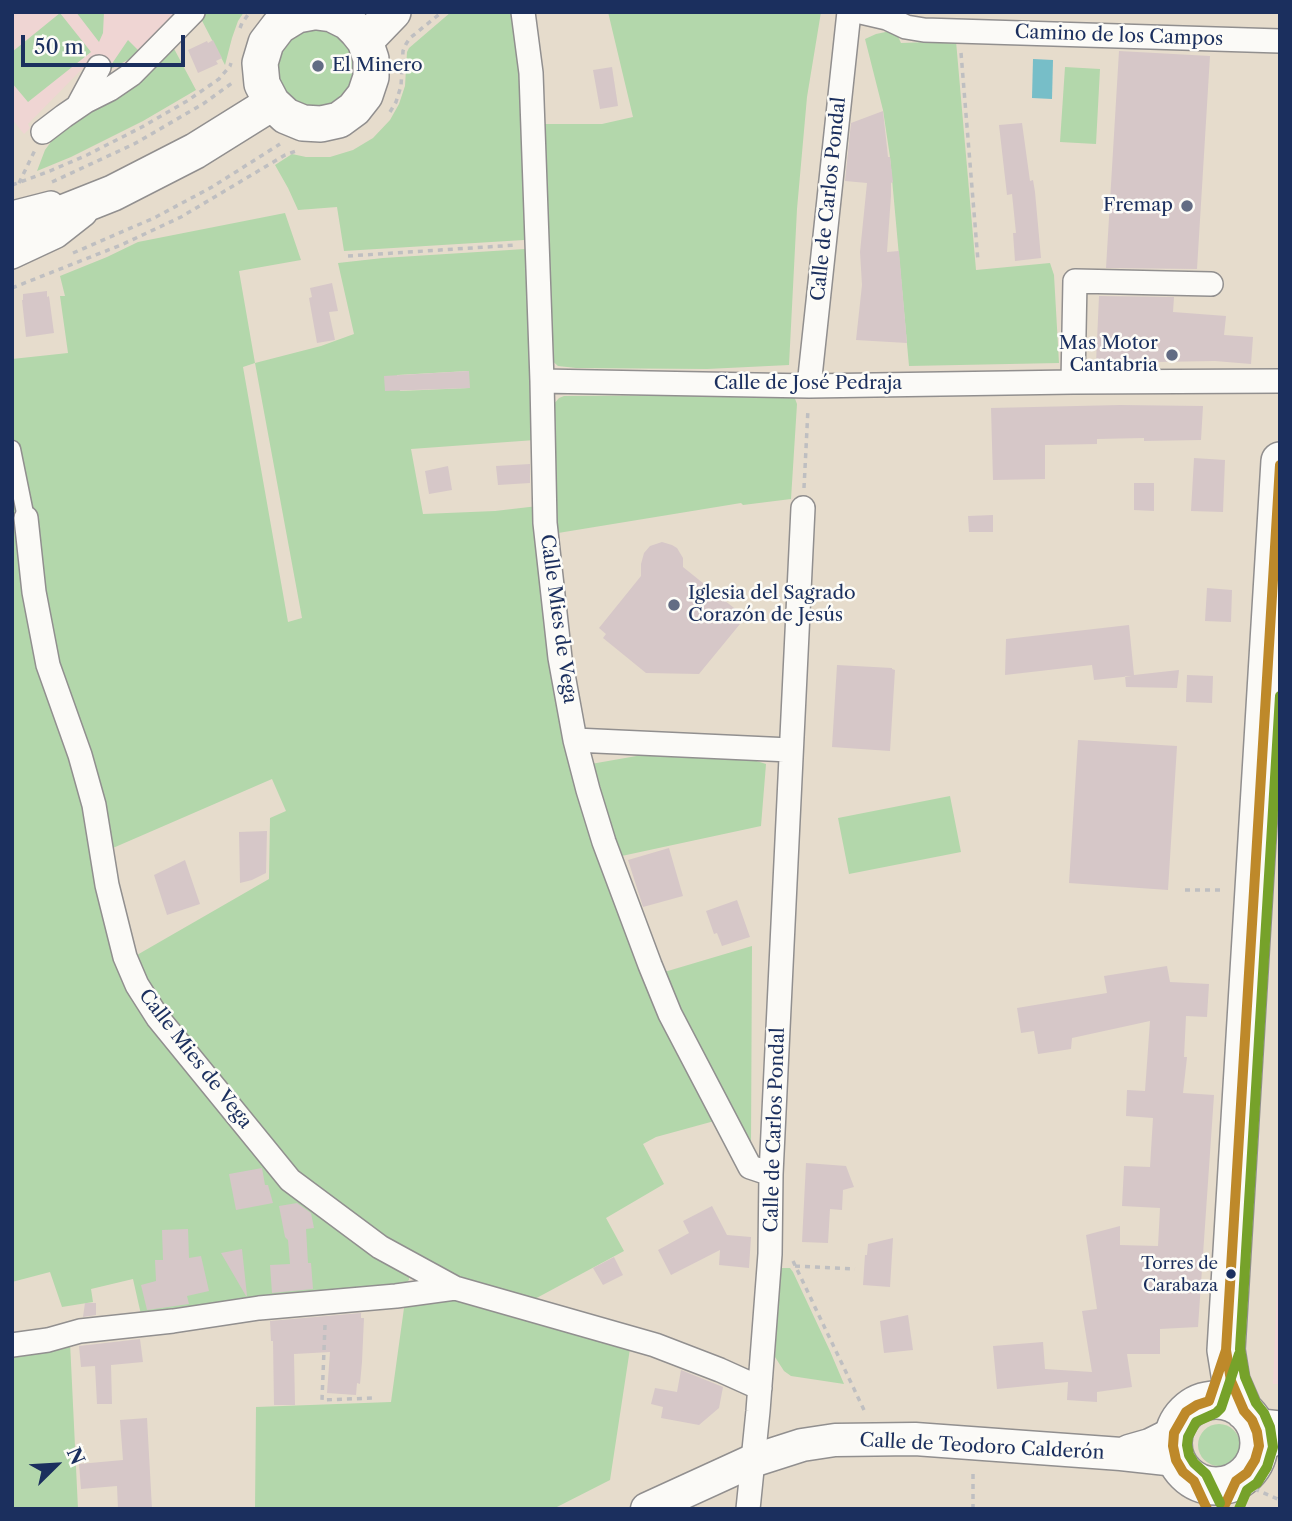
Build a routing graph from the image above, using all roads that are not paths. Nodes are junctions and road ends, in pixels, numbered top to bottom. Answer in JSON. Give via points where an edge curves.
{"nodes":[{"id":1,"x":193,"y":12,"type":"edge"},
{"id":2,"x":393,"y":12,"type":"edge"},
{"id":3,"x":523,"y":12,"type":"edge"},
{"id":4,"x":849,"y":12,"type":"edge"},
{"id":5,"x":861,"y":12,"type":"edge"},
{"id":6,"x":328,"y":18,"type":"edge"},
{"id":7,"x":1280,"y":41,"type":"edge"},
{"id":8,"x":99,"y":67,"type":"dead end"},
{"id":9,"x":272,"y":103,"type":"junction"},
{"id":10,"x":78,"y":106,"type":"junction"},
{"id":11,"x":43,"y":132,"type":"road end"},
{"id":12,"x":113,"y":193,"type":"junction"},
{"id":13,"x":12,"y":213,"type":"edge"},
{"id":14,"x":12,"y":233,"type":"edge"},
{"id":15,"x":12,"y":257,"type":"edge"},
{"id":16,"x":1211,"y":284,"type":"dead end"},
{"id":17,"x":542,"y":381,"type":"junction"},
{"id":18,"x":1280,"y":381,"type":"edge"},
{"id":19,"x":1073,"y":382,"type":"junction"},
{"id":20,"x":809,"y":386,"type":"junction"},
{"id":21,"x":12,"y":449,"type":"edge"},
{"id":22,"x":1280,"y":461,"type":"edge"},
{"id":23,"x":803,"y":508,"type":"road end"},
{"id":24,"x":26,"y":518,"type":"joint"},
{"id":25,"x":575,"y":740,"type":"junction"},
{"id":26,"x":790,"y":750,"type":"junction"},
{"id":27,"x":771,"y":1174,"type":"junction"},
{"id":28,"x":455,"y":1288,"type":"junction"},
{"id":29,"x":12,"y":1345,"type":"edge"},
{"id":30,"x":1226,"y":1350,"type":"junction"},
{"id":31,"x":760,"y":1388,"type":"junction"},
{"id":32,"x":1209,"y":1401,"type":"junction"},
{"id":33,"x":1253,"y":1449,"type":"edge"},
{"id":34,"x":752,"y":1461,"type":"junction"},
{"id":35,"x":1188,"y":1471,"type":"edge"},
{"id":36,"x":648,"y":1509,"type":"edge"},
{"id":37,"x":748,"y":1509,"type":"edge"}],
"edges":[{"from":1,"to":10,"type":"street","via":[[132,74]]},
{"from":2,"to":6,"type":"main road"},
{"from":3,"to":17,"type":"street","name":"Calle Mies de Vega","via":[[531,73]]},
{"from":4,"to":20,"type":"street","name":"Calle de Carlos Pondal"},
{"from":5,"to":7,"type":"street","name":"Camino de los Campos","via":[[906,27],[959,31]]},
{"from":6,"to":9,"type":"main road","via":[[279,26],[266,43],[260,63],[262,84]]},
{"from":6,"to":9,"type":"main road","via":[[371,59],[365,95],[339,120],[321,124],[286,116]]},
{"from":8,"to":10,"type":"street"},
{"from":9,"to":12,"type":"main road","via":[[195,151]]},
{"from":10,"to":11,"type":"street"},
{"from":12,"to":13,"type":"street"},
{"from":12,"to":14,"type":"main road"},
{"from":12,"to":15,"type":"street","via":[[57,236]]},
{"from":16,"to":19,"type":"street","via":[[1075,281]]},
{"from":17,"to":20,"type":"street","name":"Calle de José Pedraja"},
{"from":17,"to":25,"type":"street","name":"Calle Mies de Vega","via":[[545,523],[560,658]]},
{"from":18,"to":19,"type":"street","name":"Calle de José Pedraja"},
{"from":19,"to":20,"type":"street","name":"Calle de José Pedraja"},
{"from":21,"to":24,"type":"street","name":"Calle Mies de Vega"},
{"from":22,"to":30,"type":"highway"},
{"from":23,"to":26,"type":"street","name":"Calle de Carlos Pondal"},
{"from":24,"to":28,"type":"street","name":"Calle Mies de Vega","via":[[48,665],[94,805],[125,957],[146,1002],[290,1180],[380,1247]]},
{"from":25,"to":26,"type":"street"},
{"from":25,"to":27,"type":"street","name":"Calle Mies de Vega","via":[[604,842],[670,1014],[750,1167]]},
{"from":26,"to":27,"type":"street","name":"Calle de Carlos Pondal"},
{"from":27,"to":31,"type":"street","name":"Calle de Carlos Pondal","via":[[771,1254]]},
{"from":28,"to":29,"type":"street","name":"Calle Mies de Vega","via":[[258,1308],[80,1331]]},
{"from":28,"to":31,"type":"street","name":"Calle Mies de Vega","via":[[655,1346]]},
{"from":30,"to":32,"type":"highway"},
{"from":30,"to":33,"type":"highway"},
{"from":31,"to":34,"type":"street","name":"Calle de Carlos Pondal"},
{"from":32,"to":33,"type":"highway","via":[[1233,1404]]},
{"from":32,"to":35,"type":"highway","via":[[1186,1412],[1179,1422]]},
{"from":33,"to":35,"type":"highway","via":[[1222,1486],[1207,1486]]},
{"from":34,"to":35,"type":"main road","name":"Calle de Teodoro Calderón","via":[[835,1440],[915,1439],[1121,1454]]},
{"from":34,"to":36,"type":"main road","name":"Calle de Teodoro Calderón"},
{"from":34,"to":37,"type":"street","name":"Calle de Carlos Pondal"}]}
